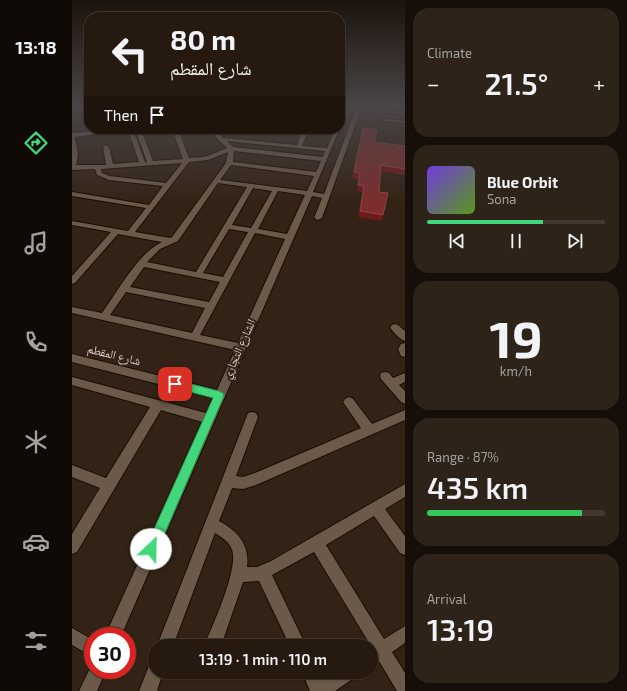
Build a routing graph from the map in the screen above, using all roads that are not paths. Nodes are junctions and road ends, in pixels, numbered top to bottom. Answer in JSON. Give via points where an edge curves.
{"nodes":[{"id":1,"x":72,"y":138,"type":"edge"},
{"id":2,"x":133,"y":138,"type":"edge"},
{"id":3,"x":142,"y":138,"type":"edge"},
{"id":4,"x":178,"y":138,"type":"edge"},
{"id":5,"x":220,"y":138,"type":"edge"},
{"id":6,"x":222,"y":138,"type":"edge"},
{"id":7,"x":301,"y":138,"type":"edge"},
{"id":8,"x":334,"y":138,"type":"edge"},
{"id":9,"x":348,"y":138,"type":"edge"},
{"id":10,"x":106,"y":147,"type":"dead end"},
{"id":11,"x":299,"y":147,"type":"junction"},
{"id":12,"x":231,"y":149,"type":"junction"},
{"id":13,"x":328,"y":150,"type":"junction"},
{"id":14,"x":206,"y":159,"type":"junction"},
{"id":15,"x":324,"y":159,"type":"junction"},
{"id":16,"x":187,"y":161,"type":"junction"},
{"id":17,"x":229,"y":163,"type":"junction"},
{"id":18,"x":143,"y":164,"type":"junction"},
{"id":19,"x":152,"y":164,"type":"junction"},
{"id":20,"x":219,"y":166,"type":"junction"},
{"id":21,"x":98,"y":167,"type":"junction"},
{"id":22,"x":110,"y":167,"type":"junction"},
{"id":23,"x":73,"y":168,"type":"edge"},
{"id":24,"x":317,"y":174,"type":"junction"},
{"id":25,"x":216,"y":181,"type":"junction"},
{"id":26,"x":169,"y":185,"type":"junction"},
{"id":27,"x":251,"y":186,"type":"junction"},
{"id":28,"x":276,"y":189,"type":"junction"},
{"id":29,"x":72,"y":194,"type":"edge"},
{"id":30,"x":308,"y":194,"type":"junction"},
{"id":31,"x":326,"y":196,"type":"junction"},
{"id":32,"x":150,"y":207,"type":"junction"},
{"id":33,"x":318,"y":218,"type":"dead end"},
{"id":34,"x":72,"y":223,"type":"edge"},
{"id":35,"x":227,"y":226,"type":"junction"},
{"id":36,"x":116,"y":231,"type":"junction"},
{"id":37,"x":253,"y":231,"type":"junction"},
{"id":38,"x":129,"y":234,"type":"junction"},
{"id":39,"x":290,"y":237,"type":"junction"},
{"id":40,"x":171,"y":241,"type":"junction"},
{"id":41,"x":142,"y":264,"type":"junction"},
{"id":42,"x":72,"y":266,"type":"edge"},
{"id":43,"x":83,"y":268,"type":"junction"},
{"id":44,"x":198,"y":275,"type":"junction"},
{"id":45,"x":226,"y":280,"type":"junction"},
{"id":46,"x":72,"y":281,"type":"edge"},
{"id":47,"x":124,"y":289,"type":"junction"},
{"id":48,"x":211,"y":306,"type":"junction"},
{"id":49,"x":72,"y":310,"type":"edge"},
{"id":50,"x":104,"y":317,"type":"junction"},
{"id":51,"x":396,"y":327,"type":"dead end"},
{"id":52,"x":194,"y":337,"type":"junction"},
{"id":53,"x":405,"y":337,"type":"edge"},
{"id":54,"x":240,"y":347,"type":"junction"},
{"id":55,"x":405,"y":347,"type":"edge"},
{"id":56,"x":405,"y":353,"type":"edge"},
{"id":57,"x":72,"y":358,"type":"edge"},
{"id":58,"x":405,"y":377,"type":"edge"},
{"id":59,"x":72,"y":382,"type":"edge"},
{"id":60,"x":219,"y":396,"type":"junction"},
{"id":61,"x":405,"y":399,"type":"edge"},
{"id":62,"x":349,"y":402,"type":"dead end"},
{"id":63,"x":158,"y":405,"type":"junction"},
{"id":64,"x":405,"y":415,"type":"edge"},
{"id":65,"x":252,"y":417,"type":"dead end"},
{"id":66,"x":208,"y":419,"type":"junction"},
{"id":67,"x":370,"y":430,"type":"junction"},
{"id":68,"x":72,"y":471,"type":"edge"},
{"id":69,"x":228,"y":481,"type":"junction"},
{"id":70,"x":110,"y":486,"type":"junction"},
{"id":71,"x":405,"y":490,"type":"edge"},
{"id":72,"x":376,"y":507,"type":"junction"},
{"id":73,"x":211,"y":524,"type":"junction"},
{"id":74,"x":76,"y":532,"type":"edge"},
{"id":75,"x":316,"y":542,"type":"junction"},
{"id":76,"x":72,"y":547,"type":"edge"},
{"id":77,"x":405,"y":548,"type":"edge"},
{"id":78,"x":263,"y":573,"type":"junction"},
{"id":79,"x":238,"y":575,"type":"junction"},
{"id":80,"x":117,"y":627,"type":"edge"},
{"id":81,"x":405,"y":634,"type":"edge"},
{"id":82,"x":72,"y":636,"type":"edge"},
{"id":83,"x":168,"y":639,"type":"edge"},
{"id":84,"x":215,"y":639,"type":"edge"},
{"id":85,"x":295,"y":639,"type":"edge"},
{"id":86,"x":368,"y":639,"type":"edge"},
{"id":87,"x":84,"y":643,"type":"edge"},
{"id":88,"x":378,"y":652,"type":"edge"},
{"id":89,"x":378,"y":655,"type":"edge"},
{"id":90,"x":94,"y":679,"type":"edge"},
{"id":91,"x":152,"y":679,"type":"edge"},
{"id":92,"x":314,"y":679,"type":"edge"},
{"id":93,"x":338,"y":679,"type":"edge"},
{"id":94,"x":405,"y":689,"type":"edge"},
{"id":95,"x":88,"y":691,"type":"edge"},
{"id":96,"x":148,"y":691,"type":"edge"},
{"id":97,"x":320,"y":691,"type":"edge"}],
"edges":[{"from":1,"to":23,"type":"street","via":[[75,155]]},
{"from":2,"to":18,"type":"street"},
{"from":3,"to":19,"type":"street"},
{"from":4,"to":16,"type":"street"},
{"from":5,"to":12,"type":"street"},
{"from":6,"to":11,"type":"street"},
{"from":7,"to":11,"type":"street"},
{"from":8,"to":13,"type":"street","name":"الشارع التجاري"},
{"from":9,"to":31,"type":"street"},
{"from":10,"to":22,"type":"street"},
{"from":11,"to":13,"type":"street"},
{"from":12,"to":14,"type":"street"},
{"from":12,"to":15,"type":"street"},
{"from":12,"to":17,"type":"street"},
{"from":13,"to":15,"type":"street","name":"الشارع التجاري"},
{"from":14,"to":16,"type":"street"},
{"from":14,"to":20,"type":"street"},
{"from":15,"to":24,"type":"street","name":"الشارع التجاري"},
{"from":16,"to":19,"type":"street"},
{"from":16,"to":26,"type":"street"},
{"from":17,"to":20,"type":"street"},
{"from":17,"to":24,"type":"street"},
{"from":18,"to":19,"type":"street"},
{"from":18,"to":22,"type":"street"},
{"from":20,"to":25,"type":"street"},
{"from":21,"to":22,"type":"street"},
{"from":21,"to":23,"type":"street"},
{"from":21,"to":26,"type":"street","via":[[99,174],[109,178]]},
{"from":24,"to":30,"type":"street","name":"الشارع التجاري"},
{"from":25,"to":27,"type":"street"},
{"from":25,"to":40,"type":"street"},
{"from":26,"to":32,"type":"street"},
{"from":27,"to":28,"type":"street"},
{"from":27,"to":35,"type":"street"},
{"from":28,"to":30,"type":"street"},
{"from":28,"to":37,"type":"street"},
{"from":29,"to":32,"type":"street"},
{"from":30,"to":31,"type":"street"},
{"from":30,"to":39,"type":"street","name":"الشارع التجاري"},
{"from":31,"to":33,"type":"street"},
{"from":32,"to":38,"type":"street"},
{"from":34,"to":36,"type":"street"},
{"from":35,"to":37,"type":"street"},
{"from":35,"to":44,"type":"street"},
{"from":36,"to":38,"type":"street"},
{"from":36,"to":43,"type":"street"},
{"from":37,"to":39,"type":"street"},
{"from":37,"to":45,"type":"street"},
{"from":38,"to":40,"type":"street"},
{"from":39,"to":54,"type":"street","name":"الشارع التجاري"},
{"from":40,"to":41,"type":"street","via":[[152,251]]},
{"from":41,"to":44,"type":"street"},
{"from":41,"to":47,"type":"street"},
{"from":42,"to":43,"type":"street"},
{"from":43,"to":46,"type":"street"},
{"from":44,"to":45,"type":"street"},
{"from":45,"to":48,"type":"street"},
{"from":47,"to":48,"type":"street"},
{"from":47,"to":50,"type":"street"},
{"from":48,"to":52,"type":"street"},
{"from":49,"to":50,"type":"street"},
{"from":50,"to":52,"type":"street"},
{"from":51,"to":53,"type":"street"},
{"from":52,"to":54,"type":"street"},
{"from":54,"to":60,"type":"street","name":"الشارع التجاري"},
{"from":55,"to":56,"type":"street"},
{"from":57,"to":60,"type":"street","name":"شارع المقطم"},
{"from":58,"to":61,"type":"street","via":[[388,380]]},
{"from":59,"to":63,"type":"street"},
{"from":60,"to":66,"type":"street","name":"الشارع التجاري"},
{"from":62,"to":67,"type":"street"},
{"from":63,"to":66,"type":"street"},
{"from":63,"to":70,"type":"street"},
{"from":64,"to":67,"type":"street"},
{"from":65,"to":69,"type":"street"},
{"from":66,"to":80,"type":"street","name":"الشارع التجاري"},
{"from":67,"to":69,"type":"street","via":[[250,482]]},
{"from":68,"to":70,"type":"street"},
{"from":69,"to":73,"type":"street"},
{"from":70,"to":74,"type":"street"},
{"from":71,"to":72,"type":"street"},
{"from":72,"to":75,"type":"street"},
{"from":72,"to":77,"type":"street"},
{"from":73,"to":79,"type":"street","via":[[227,531],[238,545],[241,563]]},
{"from":73,"to":83,"type":"street"},
{"from":74,"to":76,"type":"street"},
{"from":75,"to":78,"type":"street"},
{"from":75,"to":86,"type":"street"},
{"from":78,"to":79,"type":"street"},
{"from":78,"to":85,"type":"street"},
{"from":79,"to":84,"type":"street"},
{"from":81,"to":88,"type":"street"},
{"from":82,"to":87,"type":"street"},
{"from":89,"to":94,"type":"street"},
{"from":90,"to":95,"type":"street"},
{"from":91,"to":96,"type":"street"},
{"from":92,"to":97,"type":"street"},
{"from":93,"to":97,"type":"street"}]}
